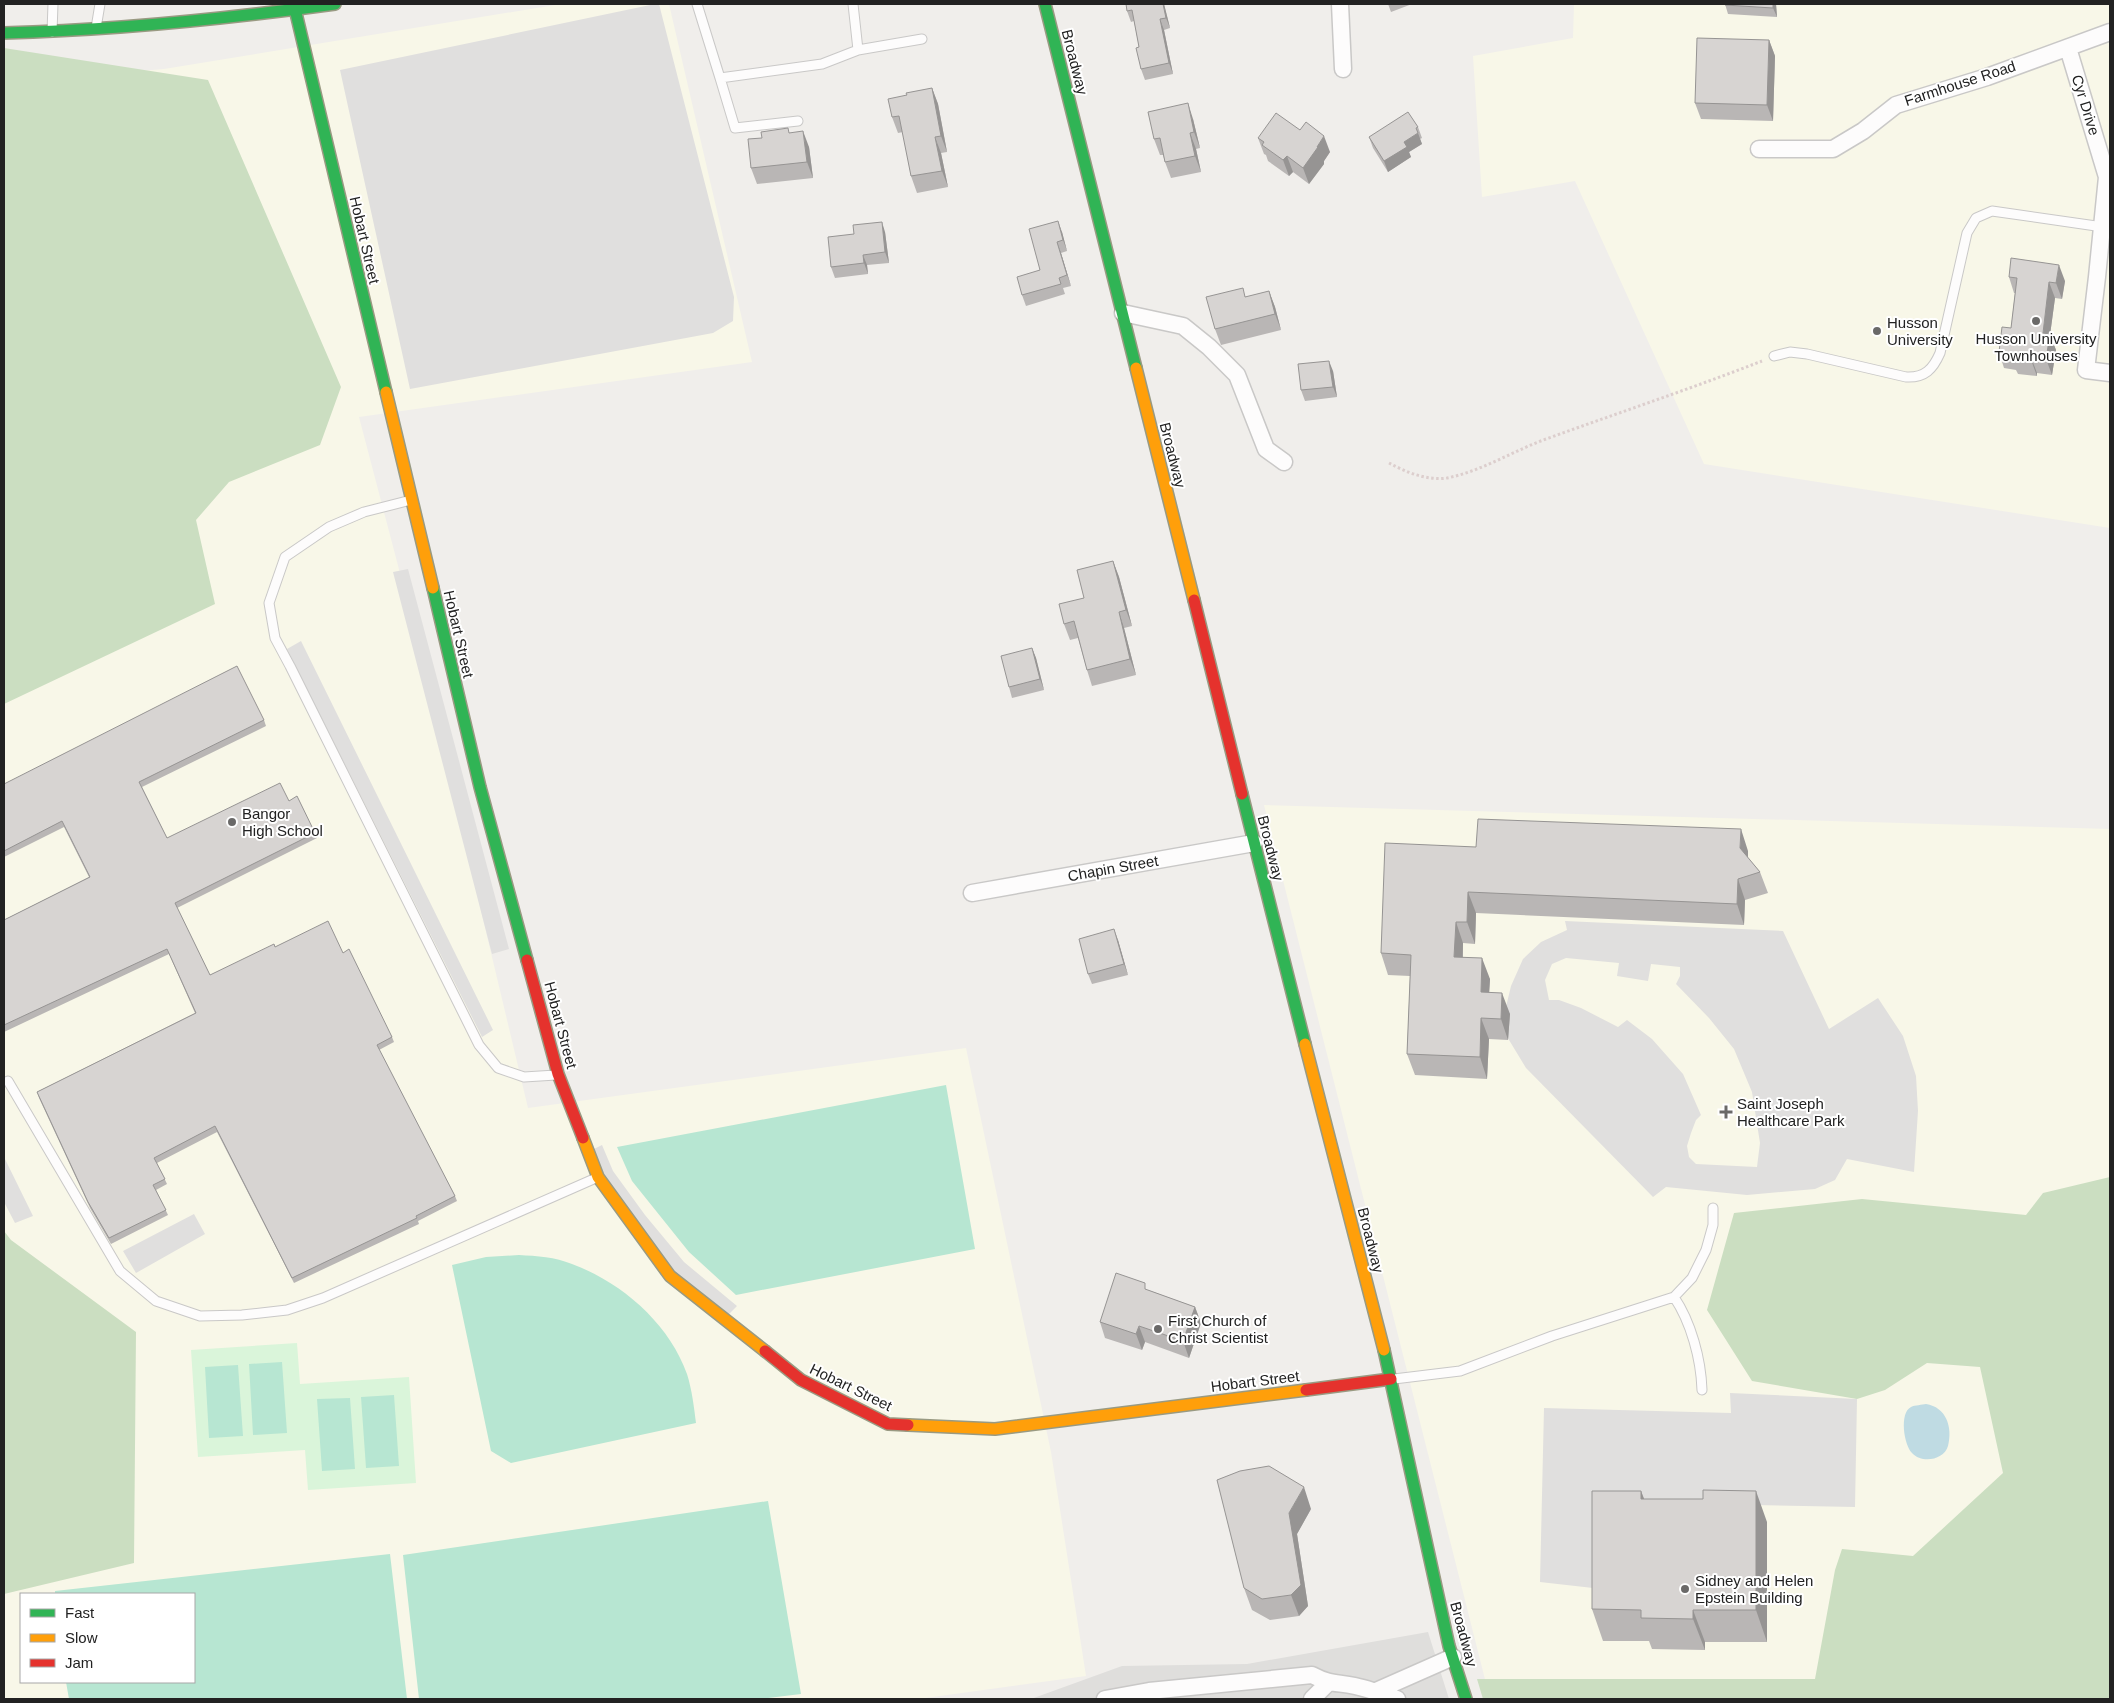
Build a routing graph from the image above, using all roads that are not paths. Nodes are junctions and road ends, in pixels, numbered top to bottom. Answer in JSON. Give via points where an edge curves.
{"nodes":[{"id":1,"x":53,"y":4,"type":"edge"},
{"id":2,"x":100,"y":4,"type":"edge"},
{"id":3,"x":335,"y":4,"type":"edge"},
{"id":4,"x":697,"y":4,"type":"edge"},
{"id":5,"x":853,"y":4,"type":"edge"},
{"id":6,"x":1046,"y":4,"type":"edge"},
{"id":7,"x":1340,"y":4,"type":"edge"},
{"id":8,"x":295,"y":9,"type":"junction"},
{"id":9,"x":208,"y":12,"type":"edge"},
{"id":10,"x":96,"y":28,"type":"junction"},
{"id":11,"x":52,"y":32,"type":"junction"},
{"id":12,"x":2110,"y":32,"type":"edge"},
{"id":13,"x":4,"y":33,"type":"edge"},
{"id":14,"x":922,"y":39,"type":"dead end"},
{"id":15,"x":2068,"y":48,"type":"junction"},
{"id":16,"x":858,"y":50,"type":"junction"},
{"id":17,"x":1344,"y":69,"type":"dead end"},
{"id":18,"x":720,"y":78,"type":"junction"},
{"id":19,"x":798,"y":121,"type":"dead end"},
{"id":20,"x":2104,"y":142,"type":"edge"},
{"id":21,"x":1759,"y":148,"type":"dead end"},
{"id":22,"x":2103,"y":227,"type":"junction"},
{"id":23,"x":1123,"y":313,"type":"junction"},
{"id":24,"x":1774,"y":356,"type":"road end"},
{"id":25,"x":2110,"y":373,"type":"edge"},
{"id":26,"x":1284,"y":462,"type":"dead end"},
{"id":27,"x":411,"y":500,"type":"junction"},
{"id":28,"x":1254,"y":843,"type":"junction"},
{"id":29,"x":972,"y":893,"type":"dead end"},
{"id":30,"x":558,"y":1074,"type":"junction"},
{"id":31,"x":8,"y":1081,"type":"dead end"},
{"id":32,"x":598,"y":1177,"type":"junction"},
{"id":33,"x":1714,"y":1208,"type":"dead end"},
{"id":34,"x":1674,"y":1297,"type":"junction"},
{"id":35,"x":1391,"y":1379,"type":"junction"},
{"id":36,"x":1702,"y":1390,"type":"dead end"},
{"id":37,"x":1452,"y":1657,"type":"junction"},
{"id":38,"x":1328,"y":1683,"type":"junction"},
{"id":39,"x":1375,"y":1695,"type":"edge"},
{"id":40,"x":1105,"y":1699,"type":"edge"},
{"id":41,"x":1312,"y":1699,"type":"edge"},
{"id":42,"x":1397,"y":1699,"type":"edge"},
{"id":43,"x":1466,"y":1699,"type":"edge"}],
"edges":[{"from":1,"to":11,"type":"lane"},
{"from":2,"to":10,"type":"lane"},
{"from":3,"to":8,"type":"street"},
{"from":4,"to":18,"type":"lane"},
{"from":5,"to":16,"type":"lane"},
{"from":6,"to":23,"type":"street","name":"Broadway"},
{"from":7,"to":17,"type":"street"},
{"from":8,"to":9,"type":"street"},
{"from":8,"to":27,"type":"street","name":"Hobart Street"},
{"from":9,"to":10,"type":"street"},
{"from":10,"to":11,"type":"street"},
{"from":11,"to":13,"type":"street"},
{"from":12,"to":15,"type":"street","name":"Farmhouse Road"},
{"from":14,"to":16,"type":"lane"},
{"from":15,"to":20,"type":"street","name":"Cyr Drive"},
{"from":15,"to":21,"type":"street","name":"Farmhouse Road","via":[[1896,104],[1863,132],[1833,149]]},
{"from":16,"to":18,"type":"lane","via":[[822,64]]},
{"from":18,"to":19,"type":"lane","via":[[735,128]]},
{"from":20,"to":22,"type":"street","name":"Cyr Drive","via":[[2107,177]]},
{"from":22,"to":24,"type":"lane","via":[[1992,211],[1976,218],[1967,233],[1940,353],[1934,366],[1917,378],[1807,354],[1790,352]]},
{"from":22,"to":25,"type":"street","name":"Cyr Drive","via":[[2086,370]]},
{"from":23,"to":26,"type":"street","via":[[1183,326],[1209,347],[1237,375],[1266,449]]},
{"from":23,"to":28,"type":"street","name":"Broadway"},
{"from":27,"to":30,"type":"street","name":"Hobart Street","via":[[480,787]]},
{"from":27,"to":30,"type":"lane","via":[[364,512],[329,528],[285,557],[269,602],[275,638],[479,1045],[498,1068],[524,1078]]},
{"from":28,"to":29,"type":"street","name":"Chapin Street"},
{"from":28,"to":35,"type":"street","name":"Broadway"},
{"from":30,"to":32,"type":"street","name":"Hobart Street"},
{"from":31,"to":32,"type":"lane","via":[[120,1271],[156,1301],[200,1316],[287,1310],[324,1298]]},
{"from":32,"to":35,"type":"street","name":"Hobart Street","via":[[670,1276],[801,1380],[888,1424],[995,1429]]},
{"from":33,"to":34,"type":"lane","via":[[1706,1250],[1692,1278]]},
{"from":34,"to":35,"type":"lane","via":[[1552,1336],[1460,1371]]},
{"from":34,"to":36,"type":"lane","via":[[1682,1309],[1702,1368]]},
{"from":35,"to":37,"type":"street","name":"Broadway"},
{"from":37,"to":39,"type":"street"},
{"from":37,"to":43,"type":"street","name":"Broadway"},
{"from":38,"to":39,"type":"street","via":[[1352,1685]]},
{"from":38,"to":40,"type":"street","via":[[1312,1675],[1149,1691]]},
{"from":38,"to":41,"type":"street"},
{"from":39,"to":42,"type":"street"}]}
